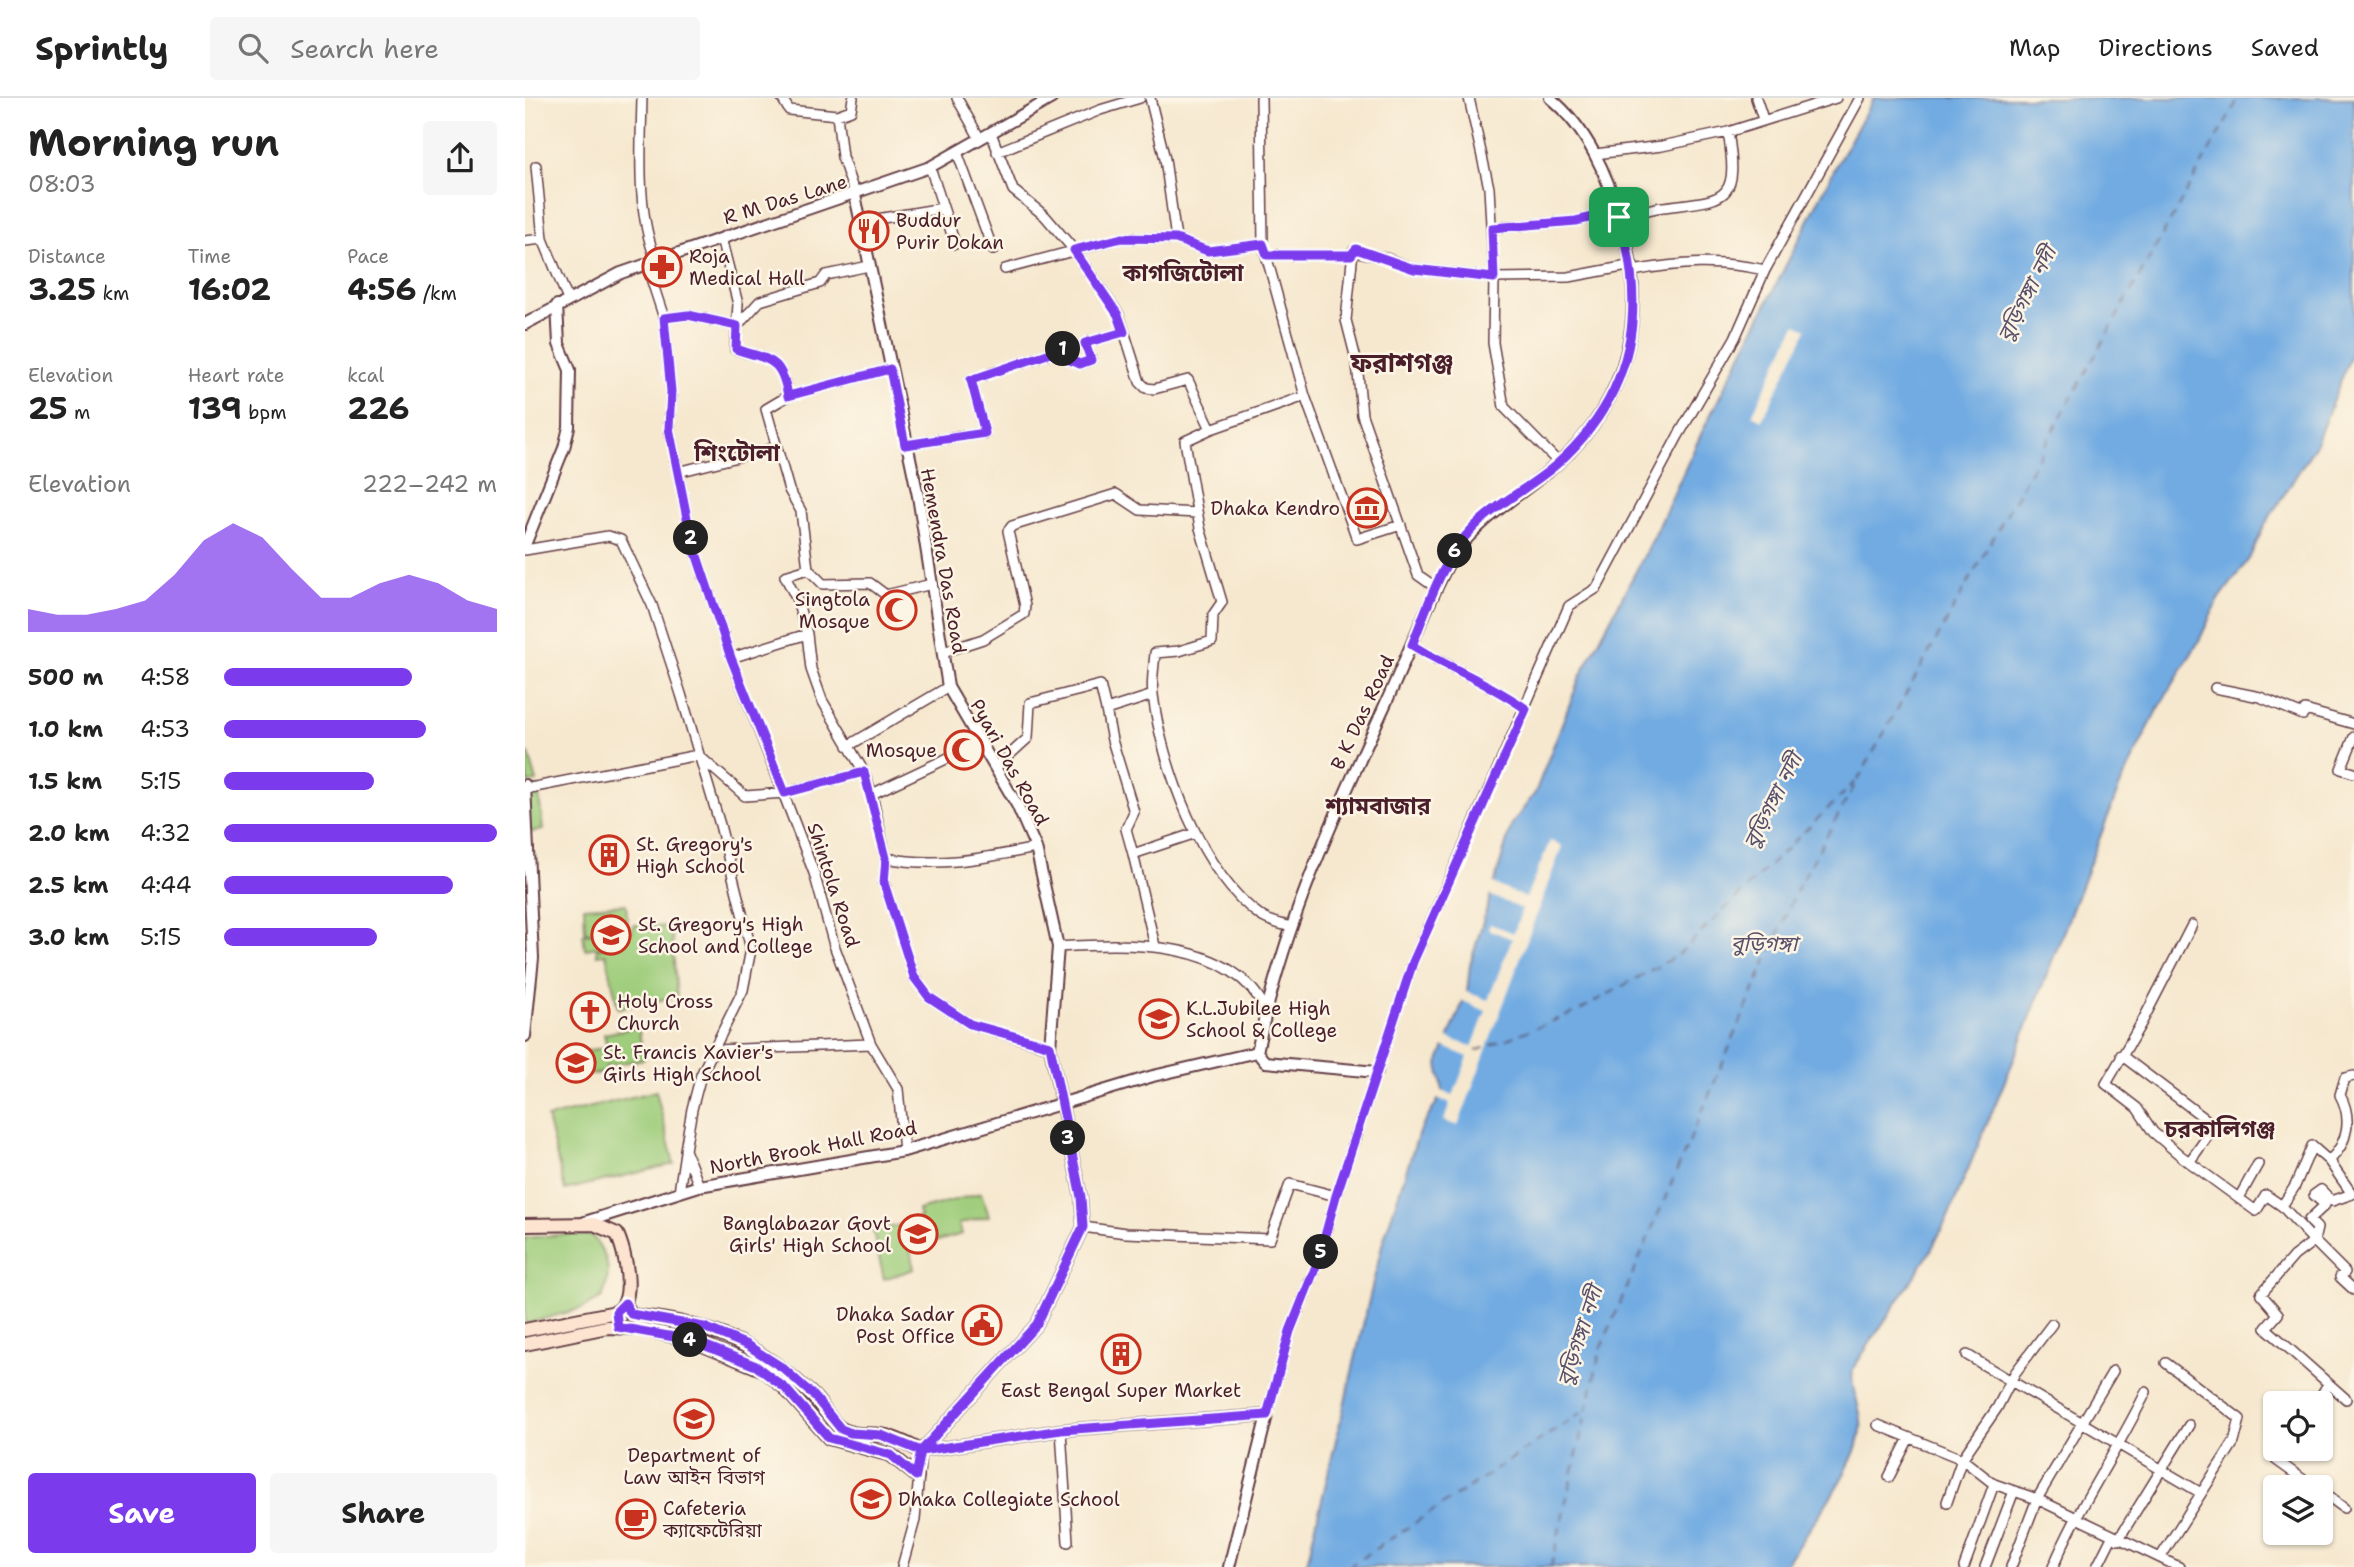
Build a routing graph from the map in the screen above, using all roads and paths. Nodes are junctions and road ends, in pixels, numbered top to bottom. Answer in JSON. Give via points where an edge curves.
{"nodes":[{"id":1,"x":642,"y":98,"type":"edge"},
{"id":2,"x":782,"y":98,"type":"edge"},
{"id":3,"x":853,"y":98,"type":"edge"},
{"id":4,"x":957,"y":98,"type":"edge"},
{"id":5,"x":1052,"y":98,"type":"edge"},
{"id":6,"x":1140,"y":98,"type":"edge"},
{"id":7,"x":1150,"y":98,"type":"edge"},
{"id":8,"x":1261,"y":98,"type":"edge"},
{"id":9,"x":1469,"y":98,"type":"edge"},
{"id":10,"x":1550,"y":98,"type":"edge"},
{"id":11,"x":1756,"y":98,"type":"edge"},
{"id":12,"x":1836,"y":98,"type":"edge"},
{"id":13,"x":1860,"y":98,"type":"edge"},
{"id":14,"x":837,"y":115,"type":"junction"},
{"id":15,"x":1763,"y":119,"type":"junction"},
{"id":16,"x":1728,"y":132,"type":"junction"},
{"id":17,"x":991,"y":133,"type":"junction"},
{"id":18,"x":980,"y":139,"type":"junction"},
{"id":19,"x":957,"y":152,"type":"junction"},
{"id":20,"x":997,"y":152,"type":"junction"},
{"id":21,"x":1595,"y":154,"type":"junction"},
{"id":22,"x":536,"y":166,"type":"dead end"},
{"id":23,"x":930,"y":167,"type":"junction"},
{"id":24,"x":855,"y":195,"type":"junction"},
{"id":25,"x":943,"y":208,"type":"junction"},
{"id":26,"x":1619,"y":214,"type":"junction"},
{"id":27,"x":859,"y":222,"type":"junction"},
{"id":28,"x":1492,"y":228,"type":"junction"},
{"id":29,"x":727,"y":235,"type":"junction"},
{"id":30,"x":543,"y":239,"type":"junction"},
{"id":31,"x":1176,"y":239,"type":"junction"},
{"id":32,"x":525,"y":241,"type":"edge"},
{"id":33,"x":955,"y":244,"type":"dead end"},
{"id":34,"x":1263,"y":244,"type":"junction"},
{"id":35,"x":993,"y":250,"type":"dead end"},
{"id":36,"x":1074,"y":250,"type":"junction"},
{"id":37,"x":1267,"y":255,"type":"junction"},
{"id":38,"x":1351,"y":255,"type":"junction"},
{"id":39,"x":651,"y":262,"type":"junction"},
{"id":40,"x":869,"y":266,"type":"junction"},
{"id":41,"x":1633,"y":268,"type":"junction"},
{"id":42,"x":1005,"y":269,"type":"dead end"},
{"id":43,"x":1765,"y":270,"type":"junction"},
{"id":44,"x":1494,"y":278,"type":"junction"},
{"id":45,"x":568,"y":300,"type":"junction"},
{"id":46,"x":557,"y":305,"type":"junction"},
{"id":47,"x":664,"y":318,"type":"junction"},
{"id":48,"x":525,"y":324,"type":"edge"},
{"id":49,"x":737,"y":326,"type":"junction"},
{"id":50,"x":1124,"y":332,"type":"junction"},
{"id":51,"x":890,"y":369,"type":"junction"},
{"id":52,"x":788,"y":396,"type":"junction"},
{"id":53,"x":1305,"y":396,"type":"junction"},
{"id":54,"x":1211,"y":429,"type":"junction"},
{"id":55,"x":905,"y":445,"type":"junction"},
{"id":56,"x":777,"y":447,"type":"junction"},
{"id":57,"x":1559,"y":463,"type":"junction"},
{"id":58,"x":678,"y":472,"type":"junction"},
{"id":59,"x":1197,"y":513,"type":"junction"},
{"id":60,"x":1401,"y":526,"type":"junction"},
{"id":61,"x":525,"y":547,"type":"edge"},
{"id":62,"x":808,"y":569,"type":"junction"},
{"id":63,"x":932,"y":584,"type":"junction"},
{"id":64,"x":1436,"y":587,"type":"junction"},
{"id":65,"x":807,"y":634,"type":"junction"},
{"id":66,"x":1412,"y":645,"type":"junction"},
{"id":67,"x":943,"y":652,"type":"junction"},
{"id":68,"x":731,"y":658,"type":"junction"},
{"id":69,"x":949,"y":687,"type":"junction"},
{"id":70,"x":2214,"y":688,"type":"dead end"},
{"id":71,"x":1153,"y":695,"type":"junction"},
{"id":72,"x":1106,"y":709,"type":"junction"},
{"id":73,"x":1526,"y":709,"type":"junction"},
{"id":74,"x":2354,"y":724,"type":"edge"},
{"id":75,"x":2354,"y":737,"type":"edge"},
{"id":76,"x":982,"y":742,"type":"junction"},
{"id":77,"x":848,"y":746,"type":"junction"},
{"id":78,"x":698,"y":755,"type":"junction"},
{"id":79,"x":996,"y":767,"type":"junction"},
{"id":80,"x":864,"y":772,"type":"junction"},
{"id":81,"x":2354,"y":773,"type":"edge"},
{"id":82,"x":525,"y":788,"type":"edge"},
{"id":83,"x":785,"y":793,"type":"junction"},
{"id":84,"x":872,"y":794,"type":"junction"},
{"id":85,"x":1196,"y":833,"type":"junction"},
{"id":86,"x":1036,"y":848,"type":"junction"},
{"id":87,"x":1133,"y":854,"type":"junction"},
{"id":88,"x":886,"y":858,"type":"junction"},
{"id":89,"x":2192,"y":925,"type":"dead end"},
{"id":90,"x":1291,"y":927,"type":"junction"},
{"id":91,"x":1154,"y":946,"type":"junction"},
{"id":92,"x":1058,"y":947,"type":"junction"},
{"id":93,"x":529,"y":959,"type":"edge"},
{"id":94,"x":1266,"y":1010,"type":"junction"},
{"id":95,"x":525,"y":1036,"type":"edge"},
{"id":96,"x":871,"y":1044,"type":"junction"},
{"id":97,"x":1050,"y":1046,"type":"junction"},
{"id":98,"x":716,"y":1049,"type":"junction"},
{"id":99,"x":1257,"y":1052,"type":"junction"},
{"id":100,"x":2121,"y":1055,"type":"junction"},
{"id":101,"x":1377,"y":1072,"type":"junction"},
{"id":102,"x":2353,"y":1077,"type":"edge"},
{"id":103,"x":1061,"y":1103,"type":"junction"},
{"id":104,"x":685,"y":1150,"type":"junction"},
{"id":105,"x":904,"y":1151,"type":"junction"},
{"id":106,"x":2190,"y":1161,"type":"junction"},
{"id":107,"x":2329,"y":1161,"type":"junction"},
{"id":108,"x":2258,"y":1164,"type":"dead end"},
{"id":109,"x":699,"y":1186,"type":"junction"},
{"id":110,"x":679,"y":1192,"type":"junction"},
{"id":111,"x":1336,"y":1196,"type":"junction"},
{"id":112,"x":2354,"y":1197,"type":"edge"},
{"id":113,"x":2239,"y":1198,"type":"junction"},
{"id":114,"x":2282,"y":1206,"type":"junction"},
{"id":115,"x":579,"y":1224,"type":"junction"},
{"id":116,"x":525,"y":1225,"type":"edge"},
{"id":117,"x":1083,"y":1227,"type":"junction"},
{"id":118,"x":2313,"y":1241,"type":"junction"},
{"id":119,"x":2354,"y":1290,"type":"edge"},
{"id":120,"x":620,"y":1308,"type":"junction"},
{"id":121,"x":2052,"y":1324,"type":"dead end"},
{"id":122,"x":618,"y":1327,"type":"junction"},
{"id":123,"x":525,"y":1330,"type":"edge"},
{"id":124,"x":525,"y":1345,"type":"edge"},
{"id":125,"x":1966,"y":1355,"type":"dead end"},
{"id":126,"x":2167,"y":1363,"type":"dead end"},
{"id":127,"x":2113,"y":1371,"type":"dead end"},
{"id":128,"x":2010,"y":1382,"type":"junction"},
{"id":129,"x":2328,"y":1384,"type":"junction"},
{"id":130,"x":2324,"y":1391,"type":"edge"},
{"id":131,"x":2146,"y":1392,"type":"dead end"},
{"id":132,"x":2346,"y":1398,"type":"dead end"},
{"id":133,"x":1267,"y":1415,"type":"junction"},
{"id":134,"x":2082,"y":1423,"type":"junction"},
{"id":135,"x":1878,"y":1425,"type":"dead end"},
{"id":136,"x":2189,"y":1425,"type":"dead end"},
{"id":137,"x":1061,"y":1430,"type":"junction"},
{"id":138,"x":1909,"y":1438,"type":"junction"},
{"id":139,"x":2119,"y":1445,"type":"junction"},
{"id":140,"x":921,"y":1451,"type":"junction"},
{"id":141,"x":1962,"y":1460,"type":"junction"},
{"id":142,"x":2277,"y":1461,"type":"edge"},
{"id":143,"x":2162,"y":1470,"type":"junction"},
{"id":144,"x":2297,"y":1475,"type":"edge"},
{"id":145,"x":916,"y":1476,"type":"junction"},
{"id":146,"x":1889,"y":1477,"type":"dead end"},
{"id":147,"x":1994,"y":1483,"type":"junction"},
{"id":148,"x":2014,"y":1491,"type":"junction"},
{"id":149,"x":2201,"y":1493,"type":"junction"},
{"id":150,"x":2037,"y":1499,"type":"junction"},
{"id":151,"x":2333,"y":1500,"type":"edge"},
{"id":152,"x":1947,"y":1502,"type":"dead end"},
{"id":153,"x":2344,"y":1508,"type":"dead end"},
{"id":154,"x":2075,"y":1519,"type":"junction"},
{"id":155,"x":2115,"y":1538,"type":"junction"},
{"id":156,"x":1067,"y":1542,"type":"dead end"},
{"id":157,"x":2160,"y":1558,"type":"junction"},
{"id":158,"x":2173,"y":1566,"type":"edge"},
{"id":159,"x":902,"y":1567,"type":"edge"},
{"id":160,"x":1229,"y":1567,"type":"edge"},
{"id":161,"x":1964,"y":1567,"type":"edge"},
{"id":162,"x":1985,"y":1567,"type":"edge"},
{"id":163,"x":2011,"y":1567,"type":"edge"},
{"id":164,"x":2053,"y":1567,"type":"edge"},
{"id":165,"x":2098,"y":1567,"type":"edge"}],
"edges":[{"from":1,"to":39,"type":"street","name":"Shintola Road","via":[[641,150]]},
{"from":2,"to":14,"type":"street","via":[[789,110]]},
{"from":3,"to":14,"type":"street","via":[[851,110]]},
{"from":4,"to":18,"type":"street"},
{"from":5,"to":17,"type":"street","name":"R M Das Lane"},
{"from":6,"to":20,"type":"street"},
{"from":7,"to":31,"type":"street","via":[[1165,159]]},
{"from":8,"to":34,"type":"street"},
{"from":9,"to":28,"type":"street","via":[[1489,188]]},
{"from":10,"to":21,"type":"street","name":"B K Das Road"},
{"from":11,"to":15,"type":"street"},
{"from":12,"to":15,"type":"street"},
{"from":13,"to":43,"type":"street"},
{"from":14,"to":24,"type":"street","via":[[842,157]]},
{"from":15,"to":16,"type":"street"},
{"from":16,"to":21,"type":"street"},
{"from":16,"to":26,"type":"street","via":[[1734,165],[1727,189],[1717,199]]},
{"from":17,"to":18,"type":"street","name":"R M Das Lane"},
{"from":17,"to":20,"type":"street"},
{"from":18,"to":19,"type":"street","name":"R M Das Lane"},
{"from":19,"to":23,"type":"street","name":"R M Das Lane"},
{"from":19,"to":35,"type":"street"},
{"from":20,"to":36,"type":"street","via":[[1013,190],[1045,216]]},
{"from":21,"to":26,"type":"street","name":"B K Das Road"},
{"from":22,"to":30,"type":"street"},
{"from":23,"to":24,"type":"street","name":"R M Das Lane"},
{"from":23,"to":25,"type":"street"},
{"from":24,"to":27,"type":"street","name":"Hemendra Das Road"},
{"from":24,"to":29,"type":"street","name":"R M Das Lane"},
{"from":25,"to":27,"type":"street"},
{"from":25,"to":33,"type":"street"},
{"from":26,"to":28,"type":"street"},
{"from":26,"to":41,"type":"street","name":"B K Das Road"},
{"from":27,"to":40,"type":"street","name":"Hemendra Das Road"},
{"from":28,"to":44,"type":"street"},
{"from":29,"to":39,"type":"street","name":"R M Das Lane"},
{"from":29,"to":49,"type":"street","via":[[722,242],[738,304]]},
{"from":30,"to":32,"type":"street"},
{"from":30,"to":45,"type":"street"},
{"from":31,"to":34,"type":"street","via":[[1208,251]]},
{"from":31,"to":36,"type":"street","via":[[1122,238]]},
{"from":34,"to":37,"type":"street"},
{"from":36,"to":42,"type":"street"},
{"from":36,"to":50,"type":"street","via":[[1118,315]]},
{"from":37,"to":38,"type":"street"},
{"from":37,"to":53,"type":"street"},
{"from":38,"to":44,"type":"street","via":[[1356,249],[1414,269]]},
{"from":38,"to":60,"type":"street","via":[[1346,320],[1357,363],[1362,415]]},
{"from":39,"to":45,"type":"street","name":"R M Das Lane"},
{"from":39,"to":47,"type":"street","name":"Shintola Road"},
{"from":40,"to":49,"type":"street","via":[[826,275],[820,283],[760,301]]},
{"from":40,"to":51,"type":"street","name":"Hemendra Das Road"},
{"from":41,"to":43,"type":"street","via":[[1726,262]]},
{"from":41,"to":44,"type":"street","via":[[1569,277]]},
{"from":41,"to":57,"type":"street","name":"B K Das Road","via":[[1629,352],[1610,399]]},
{"from":43,"to":73,"type":"street","via":[[1735,338],[1597,588],[1569,606]]},
{"from":44,"to":57,"type":"street","via":[[1493,343],[1504,407]]},
{"from":45,"to":46,"type":"street","name":"R M Das Lane"},
{"from":46,"to":48,"type":"street","name":"R M Das Lane"},
{"from":46,"to":61,"type":"street","via":[[559,344],[571,370],[569,427]]},
{"from":47,"to":49,"type":"street","via":[[688,315]]},
{"from":47,"to":58,"type":"street","name":"Shintola Road","via":[[671,391],[669,428]]},
{"from":49,"to":52,"type":"street","via":[[736,349],[776,363],[784,371]]},
{"from":50,"to":54,"type":"street","via":[[1140,382],[1154,389],[1188,380]]},
{"from":50,"to":55,"type":"street","via":[[1085,343],[1091,360],[1080,364],[1070,360],[1065,348],[971,380],[985,433]]},
{"from":51,"to":52,"type":"street"},
{"from":51,"to":55,"type":"street","name":"Hemendra Das Road"},
{"from":52,"to":56,"type":"street","via":[[766,409]]},
{"from":53,"to":54,"type":"street"},
{"from":53,"to":60,"type":"street","via":[[1357,539]]},
{"from":54,"to":59,"type":"street","via":[[1185,441]]},
{"from":55,"to":63,"type":"street","name":"Hemendra Das Road"},
{"from":56,"to":58,"type":"street"},
{"from":56,"to":62,"type":"street","via":[[789,490],[801,511]]},
{"from":57,"to":64,"type":"street","name":"B K Das Road","via":[[1473,528]]},
{"from":58,"to":68,"type":"street","name":"Shintola Road","via":[[691,538]]},
{"from":59,"to":67,"type":"street","via":[[1140,510],[1116,494],[1012,526],[1008,531],[1024,614],[983,639]]},
{"from":59,"to":71,"type":"street","via":[[1221,598],[1213,615],[1213,639],[1179,650],[1156,651]]},
{"from":60,"to":64,"type":"street","via":[[1418,575]]},
{"from":61,"to":78,"type":"street","via":[[608,536],[621,540],[652,605]]},
{"from":62,"to":63,"type":"street","via":[[823,584],[870,583],[886,595]]},
{"from":62,"to":65,"type":"street","via":[[785,576]]},
{"from":63,"to":67,"type":"street","name":"Hemendra Das Road"},
{"from":64,"to":66,"type":"street","name":"B K Das Road"},
{"from":65,"to":68,"type":"street"},
{"from":65,"to":77,"type":"street","via":[[811,669]]},
{"from":66,"to":73,"type":"street","via":[[1496,687]]},
{"from":66,"to":90,"type":"street","name":"B K Das Road","via":[[1350,777]]},
{"from":67,"to":69,"type":"street","name":"Hemendra Das Road"},
{"from":68,"to":83,"type":"street","name":"Shintola Road"},
{"from":69,"to":76,"type":"street","name":"Pyari Das Road"},
{"from":69,"to":77,"type":"street"},
{"from":70,"to":74,"type":"street","via":[[2246,693],[2303,715],[2305,710],[2322,713]]},
{"from":71,"to":72,"type":"street"},
{"from":71,"to":85,"type":"street","via":[[1169,763]]},
{"from":72,"to":79,"type":"street","via":[[1100,685],[1030,703],[1028,738]]},
{"from":72,"to":87,"type":"street","via":[[1134,813],[1126,829]]},
{"from":73,"to":101,"type":"street","via":[[1413,962]]},
{"from":75,"to":81,"type":"street","via":[[2341,769]]},
{"from":76,"to":79,"type":"street","name":"Pyari Das Road"},
{"from":76,"to":84,"type":"street"},
{"from":77,"to":80,"type":"street"},
{"from":78,"to":82,"type":"street"},
{"from":78,"to":83,"type":"street","via":[[745,796]]},
{"from":78,"to":98,"type":"street","via":[[751,949],[743,990]]},
{"from":79,"to":86,"type":"street","name":"Pyari Das Road"},
{"from":80,"to":83,"type":"street"},
{"from":80,"to":84,"type":"street"},
{"from":82,"to":93,"type":"street"},
{"from":83,"to":96,"type":"street","name":"Shintola Road"},
{"from":84,"to":88,"type":"street"},
{"from":85,"to":87,"type":"street"},
{"from":85,"to":90,"type":"street","via":[[1238,896],[1263,918]]},
{"from":86,"to":88,"type":"street","via":[[950,863]]},
{"from":86,"to":92,"type":"street","name":"Pyari Das Road"},
{"from":87,"to":91,"type":"street"},
{"from":88,"to":97,"type":"street","via":[[884,883],[893,916],[914,977],[929,997],[970,1024]]},
{"from":89,"to":100,"type":"street"},
{"from":90,"to":94,"type":"street","name":"B K Das Road"},
{"from":91,"to":92,"type":"street"},
{"from":91,"to":94,"type":"street","via":[[1181,950],[1222,967],[1257,992]]},
{"from":92,"to":97,"type":"street","name":"Pyari Das Road"},
{"from":93,"to":95,"type":"street"},
{"from":94,"to":99,"type":"street","name":"B K Das Road"},
{"from":96,"to":98,"type":"street"},
{"from":96,"to":105,"type":"street","name":"Shintola Road","via":[[898,1089]]},
{"from":97,"to":103,"type":"street","name":"Pyari Das Road"},
{"from":98,"to":104,"type":"street","via":[[701,1075]]},
{"from":99,"to":101,"type":"street","via":[[1265,1062]]},
{"from":99,"to":103,"type":"street","name":"North Brook Hall Road"},
{"from":100,"to":106,"type":"street","via":[[2106,1084],[2137,1108],[2153,1132]]},
{"from":100,"to":106,"type":"street","via":[[2215,1126]]},
{"from":101,"to":111,"type":"street"},
{"from":102,"to":107,"type":"street","via":[[2345,1077],[2340,1094],[2348,1110],[2348,1124],[2338,1152]]},
{"from":103,"to":105,"type":"street","name":"North Brook Hall Road"},
{"from":103,"to":117,"type":"street","name":"Pyari Das Road"},
{"from":104,"to":109,"type":"street"},
{"from":104,"to":110,"type":"street"},
{"from":105,"to":109,"type":"street","name":"North Brook Hall Road"},
{"from":106,"to":113,"type":"street"},
{"from":107,"to":112,"type":"street"},
{"from":107,"to":114,"type":"street","via":[[2312,1146]]},
{"from":107,"to":118,"type":"street","via":[[2352,1194],[2332,1201],[2321,1190],[2314,1195],[2325,1205],[2309,1220],[2317,1228]]},
{"from":108,"to":113,"type":"street"},
{"from":109,"to":110,"type":"street","name":"North Brook Hall Road"},
{"from":110,"to":115,"type":"street","name":"North Brook Hall Road"},
{"from":111,"to":117,"type":"street","via":[[1290,1184],[1270,1239]]},
{"from":111,"to":133,"type":"street"},
{"from":113,"to":114,"type":"street","via":[[2256,1211],[2266,1195]]},
{"from":114,"to":118,"type":"street"},
{"from":115,"to":116,"type":"main road"},
{"from":115,"to":120,"type":"main road","via":[[605,1226],[617,1234],[627,1265]]},
{"from":117,"to":140,"type":"street","via":[[1037,1324]]},
{"from":118,"to":119,"type":"street","via":[[2345,1272],[2340,1278]]},
{"from":118,"to":129,"type":"street","via":[[2261,1294],[2278,1314],[2266,1328]]},
{"from":120,"to":122,"type":"main road"},
{"from":120,"to":123,"type":"main road"},
{"from":120,"to":140,"type":"main road","via":[[637,1316],[704,1327],[747,1345],[783,1368],[841,1429],[881,1435]]},
{"from":121,"to":128,"type":"street"},
{"from":122,"to":124,"type":"main road"},
{"from":122,"to":145,"type":"main road","via":[[691,1340],[756,1366],[785,1388],[829,1438],[891,1455]]},
{"from":125,"to":128,"type":"street"},
{"from":126,"to":149,"type":"street","via":[[2240,1419],[2234,1442]]},
{"from":127,"to":134,"type":"street"},
{"from":128,"to":134,"type":"street"},
{"from":128,"to":141,"type":"street"},
{"from":129,"to":130,"type":"street"},
{"from":129,"to":132,"type":"street"},
{"from":131,"to":139,"type":"street"},
{"from":133,"to":137,"type":"street"},
{"from":133,"to":160,"type":"street"},
{"from":134,"to":139,"type":"street"},
{"from":134,"to":150,"type":"street"},
{"from":135,"to":138,"type":"street"},
{"from":136,"to":143,"type":"street"},
{"from":137,"to":140,"type":"street"},
{"from":137,"to":156,"type":"street"},
{"from":138,"to":141,"type":"street"},
{"from":138,"to":146,"type":"street"},
{"from":139,"to":143,"type":"street"},
{"from":139,"to":154,"type":"street"},
{"from":140,"to":145,"type":"street"},
{"from":141,"to":147,"type":"street"},
{"from":141,"to":152,"type":"street"},
{"from":142,"to":144,"type":"street"},
{"from":143,"to":149,"type":"street"},
{"from":143,"to":155,"type":"street"},
{"from":145,"to":159,"type":"street","via":[[915,1520]]},
{"from":147,"to":148,"type":"street"},
{"from":147,"to":161,"type":"street"},
{"from":148,"to":150,"type":"street"},
{"from":148,"to":162,"type":"street"},
{"from":149,"to":157,"type":"street"},
{"from":150,"to":154,"type":"street"},
{"from":150,"to":163,"type":"street"},
{"from":151,"to":153,"type":"street"},
{"from":154,"to":155,"type":"street"},
{"from":154,"to":164,"type":"street"},
{"from":155,"to":157,"type":"street"},
{"from":155,"to":165,"type":"street"},
{"from":157,"to":158,"type":"street"}]}
